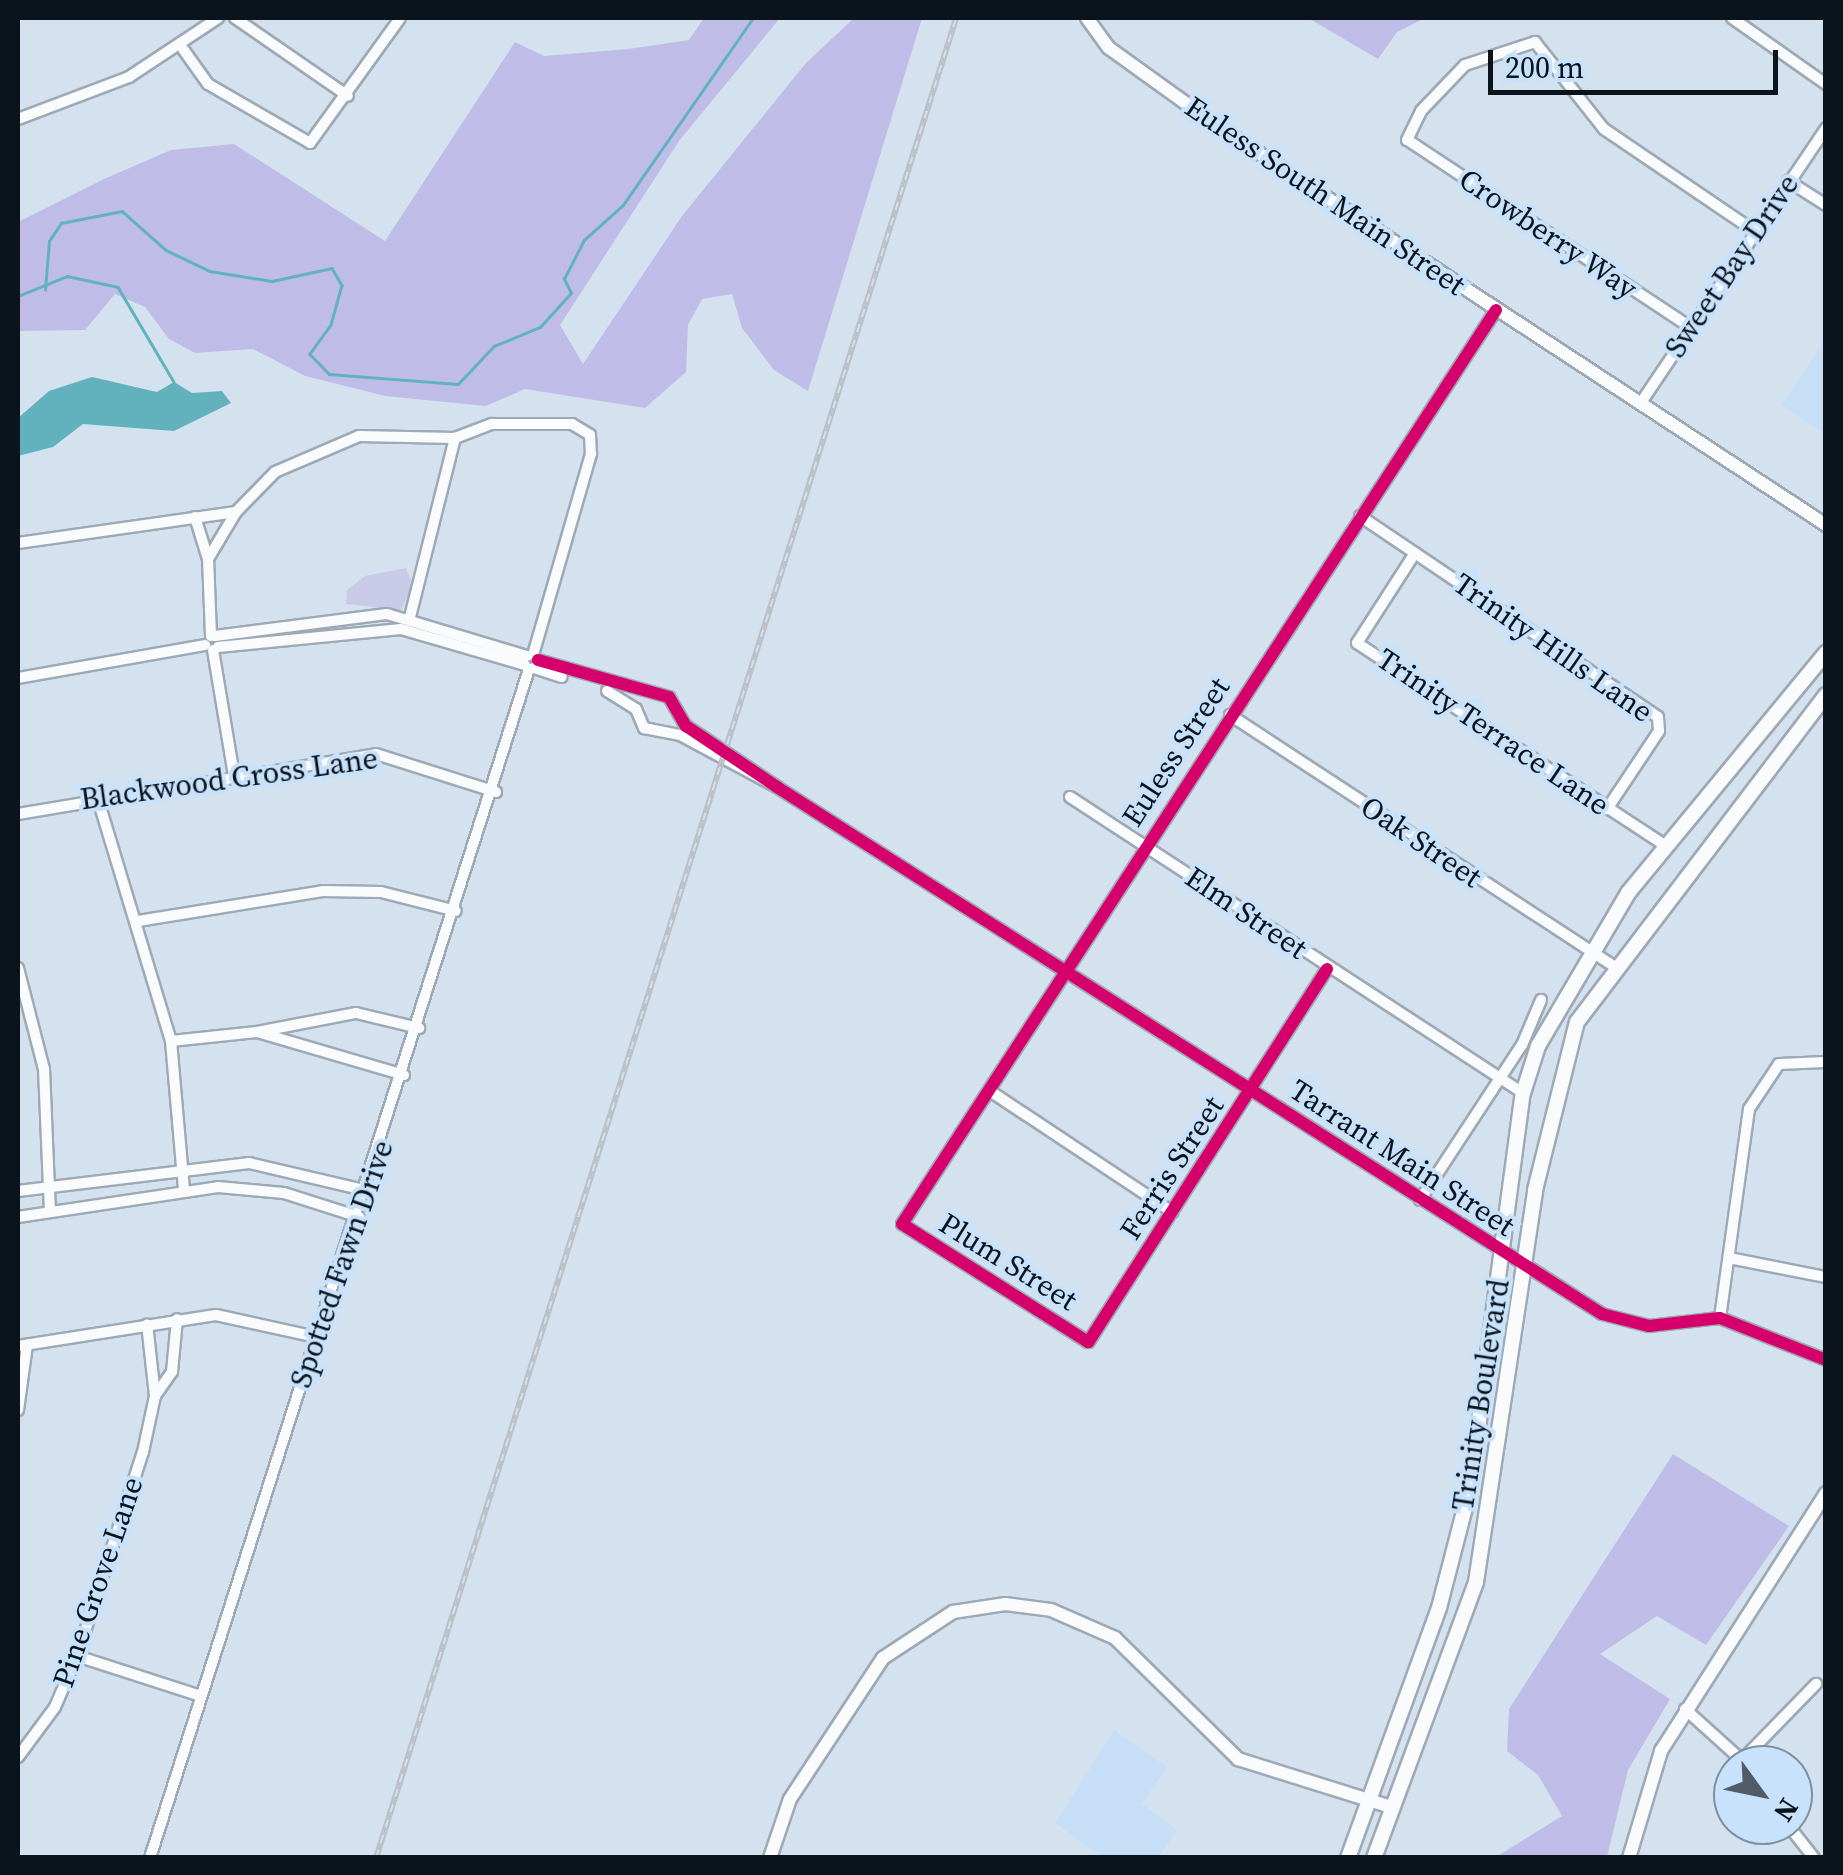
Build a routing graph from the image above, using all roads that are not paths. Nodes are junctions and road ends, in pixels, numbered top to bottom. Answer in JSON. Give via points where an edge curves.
{"nodes":[{"id":1,"x":218,"y":18,"type":"edge"},
{"id":2,"x":235,"y":18,"type":"edge"},
{"id":3,"x":400,"y":18,"type":"edge"},
{"id":4,"x":1086,"y":18,"type":"edge"},
{"id":5,"x":1732,"y":18,"type":"edge"},
{"id":6,"x":183,"y":48,"type":"junction"},
{"id":7,"x":1826,"y":84,"type":"edge"},
{"id":8,"x":348,"y":96,"type":"junction"},
{"id":9,"x":18,"y":120,"type":"edge"},
{"id":10,"x":1826,"y":128,"type":"edge"},
{"id":11,"x":1788,"y":181,"type":"junction"},
{"id":12,"x":1826,"y":204,"type":"edge"},
{"id":13,"x":1754,"y":231,"type":"junction"},
{"id":14,"x":1496,"y":310,"type":"junction"},
{"id":15,"x":1690,"y":328,"type":"junction"},
{"id":16,"x":1640,"y":404,"type":"junction"},
{"id":17,"x":455,"y":438,"type":"junction"},
{"id":18,"x":236,"y":512,"type":"junction"},
{"id":19,"x":1360,"y":516,"type":"junction"},
{"id":20,"x":195,"y":517,"type":"junction"},
{"id":21,"x":1826,"y":525,"type":"edge"},
{"id":22,"x":18,"y":543,"type":"edge"},
{"id":23,"x":1415,"y":553,"type":"junction"},
{"id":24,"x":208,"y":559,"type":"junction"},
{"id":25,"x":410,"y":617,"type":"junction"},
{"id":26,"x":407,"y":630,"type":"junction"},
{"id":27,"x":213,"y":643,"type":"junction"},
{"id":28,"x":1826,"y":653,"type":"edge"},
{"id":29,"x":531,"y":662,"type":"junction"},
{"id":30,"x":18,"y":678,"type":"edge"},
{"id":31,"x":1826,"y":694,"type":"edge"},
{"id":32,"x":643,"y":696,"type":"junction"},
{"id":33,"x":636,"y":709,"type":"junction"},
{"id":34,"x":1230,"y":714,"type":"junction"},
{"id":35,"x":724,"y":755,"type":"junction"},
{"id":36,"x":234,"y":775,"type":"junction"},
{"id":37,"x":496,"y":792,"type":"junction"},
{"id":38,"x":98,"y":796,"type":"junction"},
{"id":39,"x":1070,"y":797,"type":"dead end"},
{"id":40,"x":1607,"y":809,"type":"junction"},
{"id":41,"x":18,"y":814,"type":"edge"},
{"id":42,"x":1145,"y":846,"type":"junction"},
{"id":43,"x":1668,"y":846,"type":"junction"},
{"id":44,"x":456,"y":911,"type":"junction"},
{"id":45,"x":138,"y":921,"type":"junction"},
{"id":46,"x":1589,"y":954,"type":"junction"},
{"id":47,"x":1613,"y":966,"type":"junction"},
{"id":48,"x":18,"y":968,"type":"edge"},
{"id":49,"x":1328,"y":969,"type":"junction"},
{"id":50,"x":1066,"y":972,"type":"junction"},
{"id":51,"x":1540,"y":1000,"type":"dead end"},
{"id":52,"x":419,"y":1028,"type":"junction"},
{"id":53,"x":257,"y":1032,"type":"junction"},
{"id":54,"x":170,"y":1041,"type":"junction"},
{"id":55,"x":1826,"y":1062,"type":"edge"},
{"id":56,"x":404,"y":1075,"type":"junction"},
{"id":57,"x":1497,"y":1078,"type":"junction"},
{"id":58,"x":1252,"y":1091,"type":"junction"},
{"id":59,"x":990,"y":1092,"type":"junction"},
{"id":60,"x":1523,"y":1093,"type":"junction"},
{"id":61,"x":182,"y":1166,"type":"junction"},
{"id":62,"x":50,"y":1186,"type":"junction"},
{"id":63,"x":184,"y":1190,"type":"junction"},
{"id":64,"x":18,"y":1191,"type":"edge"},
{"id":65,"x":368,"y":1191,"type":"junction"},
{"id":66,"x":1420,"y":1200,"type":"junction"},
{"id":67,"x":50,"y":1212,"type":"junction"},
{"id":68,"x":1172,"y":1212,"type":"junction"},
{"id":69,"x":18,"y":1217,"type":"edge"},
{"id":70,"x":359,"y":1218,"type":"junction"},
{"id":71,"x":902,"y":1224,"type":"joint"},
{"id":72,"x":1502,"y":1252,"type":"junction"},
{"id":73,"x":1728,"y":1258,"type":"junction"},
{"id":74,"x":1526,"y":1268,"type":"junction"},
{"id":75,"x":1826,"y":1277,"type":"edge"},
{"id":76,"x":1720,"y":1318,"type":"junction"},
{"id":77,"x":177,"y":1319,"type":"junction"},
{"id":78,"x":147,"y":1324,"type":"junction"},
{"id":79,"x":316,"y":1337,"type":"junction"},
{"id":80,"x":1088,"y":1342,"type":"joint"},
{"id":81,"x":22,"y":1345,"type":"edge"},
{"id":82,"x":1826,"y":1360,"type":"edge"},
{"id":83,"x":155,"y":1396,"type":"junction"},
{"id":84,"x":18,"y":1410,"type":"edge"},
{"id":85,"x":1826,"y":1492,"type":"edge"},
{"id":86,"x":76,"y":1656,"type":"junction"},
{"id":87,"x":1816,"y":1684,"type":"dead end"},
{"id":88,"x":201,"y":1696,"type":"junction"},
{"id":89,"x":1684,"y":1709,"type":"junction"},
{"id":90,"x":1725,"y":1745,"type":"edge"},
{"id":91,"x":1760,"y":1745,"type":"edge"},
{"id":92,"x":18,"y":1757,"type":"edge"},
{"id":93,"x":1363,"y":1800,"type":"junction"},
{"id":94,"x":1388,"y":1806,"type":"junction"},
{"id":95,"x":150,"y":1858,"type":"edge"},
{"id":96,"x":770,"y":1858,"type":"edge"},
{"id":97,"x":1348,"y":1858,"type":"edge"},
{"id":98,"x":1374,"y":1858,"type":"edge"},
{"id":99,"x":1629,"y":1858,"type":"edge"}],
"edges":[{"from":1,"to":6,"type":"street"},
{"from":2,"to":8,"type":"street"},
{"from":3,"to":8,"type":"street"},
{"from":4,"to":14,"type":"street","name":"Euless South Main Street","via":[[1130,65]]},
{"from":5,"to":7,"type":"street"},
{"from":6,"to":8,"type":"street","via":[[208,84],[300,142],[320,137]]},
{"from":6,"to":9,"type":"street"},
{"from":10,"to":11,"type":"street","name":"Sweet Bay Drive"},
{"from":11,"to":12,"type":"street"},
{"from":11,"to":13,"type":"street","name":"Sweet Bay Drive"},
{"from":13,"to":15,"type":"street","name":"Sweet Bay Drive"},
{"from":13,"to":15,"type":"street","name":"Crowberry Way","via":[[1604,129],[1535,42],[1465,64],[1407,140]]},
{"from":14,"to":16,"type":"street","name":"Euless South Main Street"},
{"from":14,"to":19,"type":"street","name":"Euless Street"},
{"from":15,"to":16,"type":"street","name":"Sweet Bay Drive"},
{"from":16,"to":21,"type":"street","name":"Euless South Main Street"},
{"from":17,"to":18,"type":"street","via":[[386,433],[338,442],[276,472]]},
{"from":17,"to":25,"type":"street"},
{"from":17,"to":29,"type":"street","name":"Spotted Fawn Drive","via":[[492,424],[586,430],[591,454]]},
{"from":18,"to":20,"type":"street"},
{"from":18,"to":24,"type":"street"},
{"from":19,"to":23,"type":"street","name":"Trinity Hills Lane"},
{"from":19,"to":34,"type":"street","name":"Euless Street"},
{"from":20,"to":22,"type":"street"},
{"from":20,"to":24,"type":"street"},
{"from":23,"to":40,"type":"street","name":"Trinity Hills Lane","via":[[1658,716],[1660,731]]},
{"from":23,"to":40,"type":"street","name":"Trinity Terrace Lane","via":[[1357,643]]},
{"from":24,"to":27,"type":"street"},
{"from":25,"to":26,"type":"street"},
{"from":25,"to":27,"type":"street"},
{"from":25,"to":29,"type":"street"},
{"from":26,"to":27,"type":"street"},
{"from":26,"to":29,"type":"street"},
{"from":27,"to":30,"type":"street"},
{"from":27,"to":36,"type":"street"},
{"from":28,"to":43,"type":"main road","name":"Trinity Boulevard"},
{"from":29,"to":32,"type":"street"},
{"from":29,"to":33,"type":"street"},
{"from":29,"to":37,"type":"street","name":"Spotted Fawn Drive"},
{"from":31,"to":47,"type":"main road","name":"Trinity Boulevard"},
{"from":32,"to":33,"type":"street"},
{"from":32,"to":35,"type":"street","via":[[669,697],[686,726]]},
{"from":33,"to":35,"type":"street","via":[[644,728]]},
{"from":34,"to":42,"type":"street","name":"Euless Street"},
{"from":34,"to":46,"type":"street","name":"Oak Street"},
{"from":35,"to":50,"type":"street","name":"Tarrant Main Street"},
{"from":36,"to":37,"type":"street","name":"Blackwood Cross Lane","via":[[376,754]]},
{"from":36,"to":38,"type":"street","name":"Blackwood Cross Lane"},
{"from":37,"to":44,"type":"street","name":"Spotted Fawn Drive"},
{"from":38,"to":41,"type":"street","name":"Blackwood Cross Lane"},
{"from":38,"to":45,"type":"street"},
{"from":39,"to":42,"type":"street","name":"Elm Street"},
{"from":40,"to":43,"type":"street","name":"Trinity Terrace Lane"},
{"from":42,"to":49,"type":"street","name":"Elm Street"},
{"from":42,"to":50,"type":"street","name":"Euless Street"},
{"from":43,"to":46,"type":"main road","name":"Trinity Boulevard"},
{"from":44,"to":45,"type":"street","via":[[381,892],[324,890]]},
{"from":44,"to":52,"type":"street","name":"Spotted Fawn Drive"},
{"from":45,"to":54,"type":"street"},
{"from":46,"to":47,"type":"street","name":"Oak Street"},
{"from":46,"to":60,"type":"main road","name":"Trinity Boulevard"},
{"from":47,"to":74,"type":"main road","name":"Trinity Boulevard","via":[[1562,1066]]},
{"from":48,"to":62,"type":"street","via":[[44,1069]]},
{"from":49,"to":57,"type":"street","name":"Elm Street"},
{"from":49,"to":58,"type":"street","name":"Ferris Street"},
{"from":50,"to":58,"type":"street","name":"Tarrant Main Street"},
{"from":50,"to":59,"type":"street","name":"Euless Street"},
{"from":51,"to":57,"type":"street"},
{"from":52,"to":53,"type":"street","via":[[356,1013]]},
{"from":52,"to":56,"type":"street","name":"Spotted Fawn Drive"},
{"from":53,"to":54,"type":"street"},
{"from":53,"to":56,"type":"street"},
{"from":54,"to":61,"type":"street"},
{"from":55,"to":73,"type":"street","via":[[1779,1064],[1749,1109]]},
{"from":56,"to":65,"type":"street","name":"Spotted Fawn Drive"},
{"from":57,"to":60,"type":"street","name":"Elm Street"},
{"from":57,"to":66,"type":"street"},
{"from":58,"to":66,"type":"street","name":"Tarrant Main Street"},
{"from":58,"to":68,"type":"street","name":"Ferris Street"},
{"from":59,"to":68,"type":"street"},
{"from":59,"to":71,"type":"street","name":"Euless Street"},
{"from":60,"to":72,"type":"main road","name":"Trinity Boulevard"},
{"from":61,"to":62,"type":"street"},
{"from":61,"to":63,"type":"street"},
{"from":61,"to":65,"type":"street","via":[[272,1164]]},
{"from":62,"to":64,"type":"street"},
{"from":62,"to":67,"type":"street"},
{"from":63,"to":67,"type":"street"},
{"from":63,"to":70,"type":"street","via":[[254,1188]]},
{"from":65,"to":70,"type":"street","name":"Spotted Fawn Drive"},
{"from":66,"to":72,"type":"street","name":"Tarrant Main Street"},
{"from":67,"to":69,"type":"street"},
{"from":68,"to":80,"type":"street","name":"Ferris Street"},
{"from":70,"to":79,"type":"street","name":"Spotted Fawn Drive"},
{"from":71,"to":80,"type":"street","name":"Plum Street"},
{"from":72,"to":74,"type":"street","name":"Tarrant Main Street"},
{"from":72,"to":93,"type":"main road","name":"Trinity Boulevard","via":[[1451,1569]]},
{"from":73,"to":75,"type":"street"},
{"from":73,"to":76,"type":"street"},
{"from":74,"to":76,"type":"street","name":"Tarrant Main Street","via":[[1635,1325]]},
{"from":74,"to":94,"type":"main road","name":"Trinity Boulevard","via":[[1476,1582]]},
{"from":76,"to":82,"type":"street","name":"Tarrant Main Street"},
{"from":77,"to":78,"type":"street"},
{"from":77,"to":79,"type":"street","via":[[231,1317]]},
{"from":77,"to":83,"type":"street","name":"Pine Grove Lane","via":[[172,1372]]},
{"from":78,"to":81,"type":"street"},
{"from":78,"to":83,"type":"street","name":"Pine Grove Lane"},
{"from":79,"to":88,"type":"street","name":"Spotted Fawn Drive"},
{"from":81,"to":84,"type":"street"},
{"from":83,"to":86,"type":"street","name":"Pine Grove Lane"},
{"from":85,"to":89,"type":"street"},
{"from":86,"to":88,"type":"street"},
{"from":86,"to":92,"type":"street","name":"Pine Grove Lane","via":[[56,1707]]},
{"from":87,"to":91,"type":"street"},
{"from":88,"to":95,"type":"street","name":"Spotted Fawn Drive"},
{"from":89,"to":90,"type":"street"},
{"from":89,"to":99,"type":"street"},
{"from":93,"to":94,"type":"street"},
{"from":93,"to":96,"type":"street","via":[[1238,1758],[1100,1629],[1027,1606],[970,1607],[921,1628],[871,1672],[790,1798]]},
{"from":93,"to":97,"type":"main road","name":"Trinity Boulevard"},
{"from":94,"to":98,"type":"main road","name":"Trinity Boulevard"}]}
